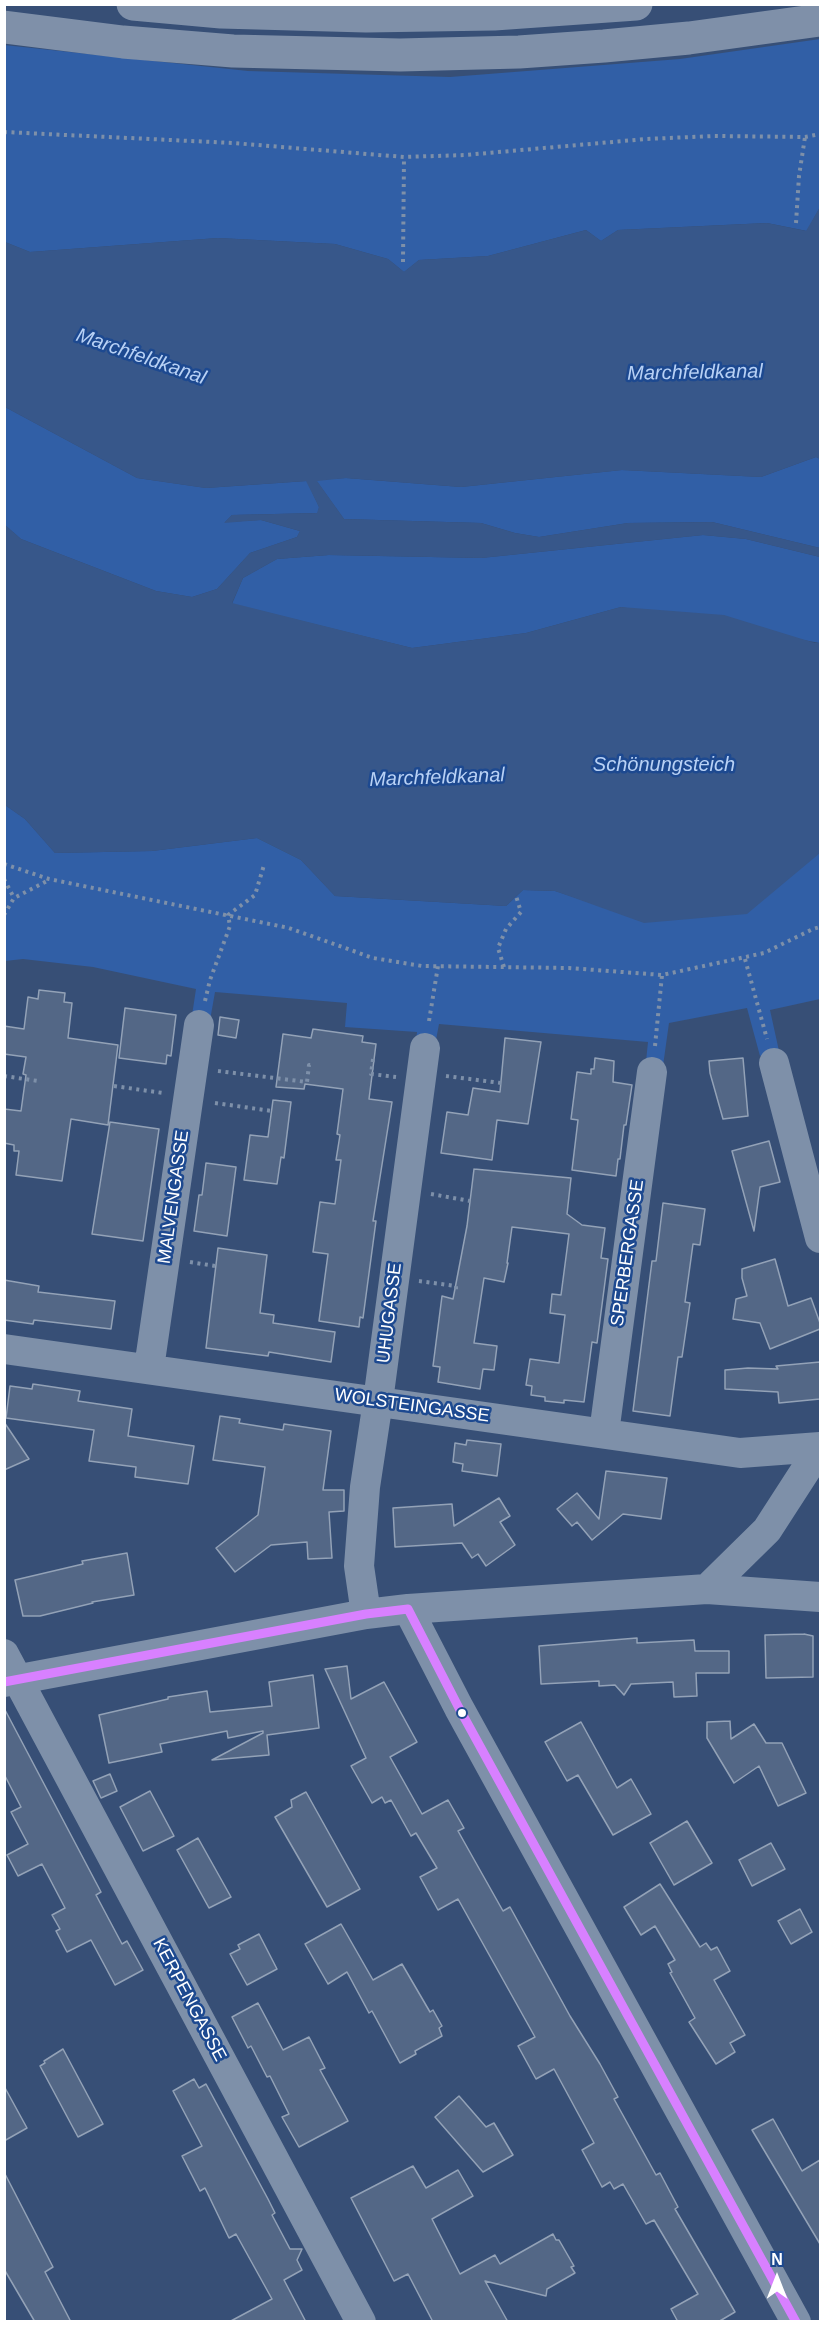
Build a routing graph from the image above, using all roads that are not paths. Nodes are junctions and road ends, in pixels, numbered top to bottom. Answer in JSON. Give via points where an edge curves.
{"nodes":[{"id":1,"x":133,"y":4,"type":"edge"},
{"id":2,"x":636,"y":4,"type":"edge"},
{"id":3,"x":820,"y":20,"type":"edge"},
{"id":4,"x":4,"y":27,"type":"edge"},
{"id":5,"x":199,"y":1025,"type":"road end"},
{"id":6,"x":774,"y":1063,"type":"road end"},
{"id":7,"x":422,"y":1068,"type":"road end"},
{"id":8,"x":652,"y":1072,"type":"road end"},
{"id":9,"x":820,"y":1238,"type":"edge"},
{"id":10,"x":4,"y":1349,"type":"edge"},
{"id":11,"x":149,"y":1368,"type":"junction"},
{"id":12,"x":378,"y":1401,"type":"junction"},
{"id":13,"x":604,"y":1433,"type":"junction"},
{"id":14,"x":820,"y":1448,"type":"edge"},
{"id":15,"x":707,"y":1589,"type":"junction"},
{"id":16,"x":820,"y":1597,"type":"edge"},
{"id":17,"x":408,"y":1609,"type":"junction"},
{"id":18,"x":366,"y":1614,"type":"junction"},
{"id":19,"x":9,"y":1671,"type":"edge"},
{"id":20,"x":361,"y":2322,"type":"edge"},
{"id":21,"x":796,"y":2322,"type":"edge"}],
"edges":[{"from":1,"to":2,"type":"highway","via":[[278,14],[432,16]]},
{"from":3,"to":4,"type":"highway","via":[[604,46],[400,56],[222,50]]},
{"from":5,"to":11,"type":"street","name":"MALVENGASSE"},
{"from":6,"to":9,"type":"street"},
{"from":7,"to":12,"type":"street","name":"UHUGASSE"},
{"from":8,"to":13,"type":"street","name":"SPERBERGASSE"},
{"from":10,"to":11,"type":"street","name":"WOLSTEINGASSE"},
{"from":11,"to":12,"type":"street","name":"WOLSTEINGASSE"},
{"from":12,"to":13,"type":"street","name":"WOLSTEINGASSE"},
{"from":12,"to":18,"type":"street","name":"UHUGASSE","via":[[365,1487],[359,1566]]},
{"from":13,"to":14,"type":"street","name":"WOLSTEINGASSE","via":[[740,1453]]},
{"from":14,"to":15,"type":"street","via":[[767,1530]]},
{"from":15,"to":16,"type":"street"},
{"from":15,"to":17,"type":"street"},
{"from":17,"to":18,"type":"street"},
{"from":17,"to":21,"type":"street"},
{"from":18,"to":19,"type":"street"},
{"from":19,"to":20,"type":"street","name":"KERPENGASSE"}]}
